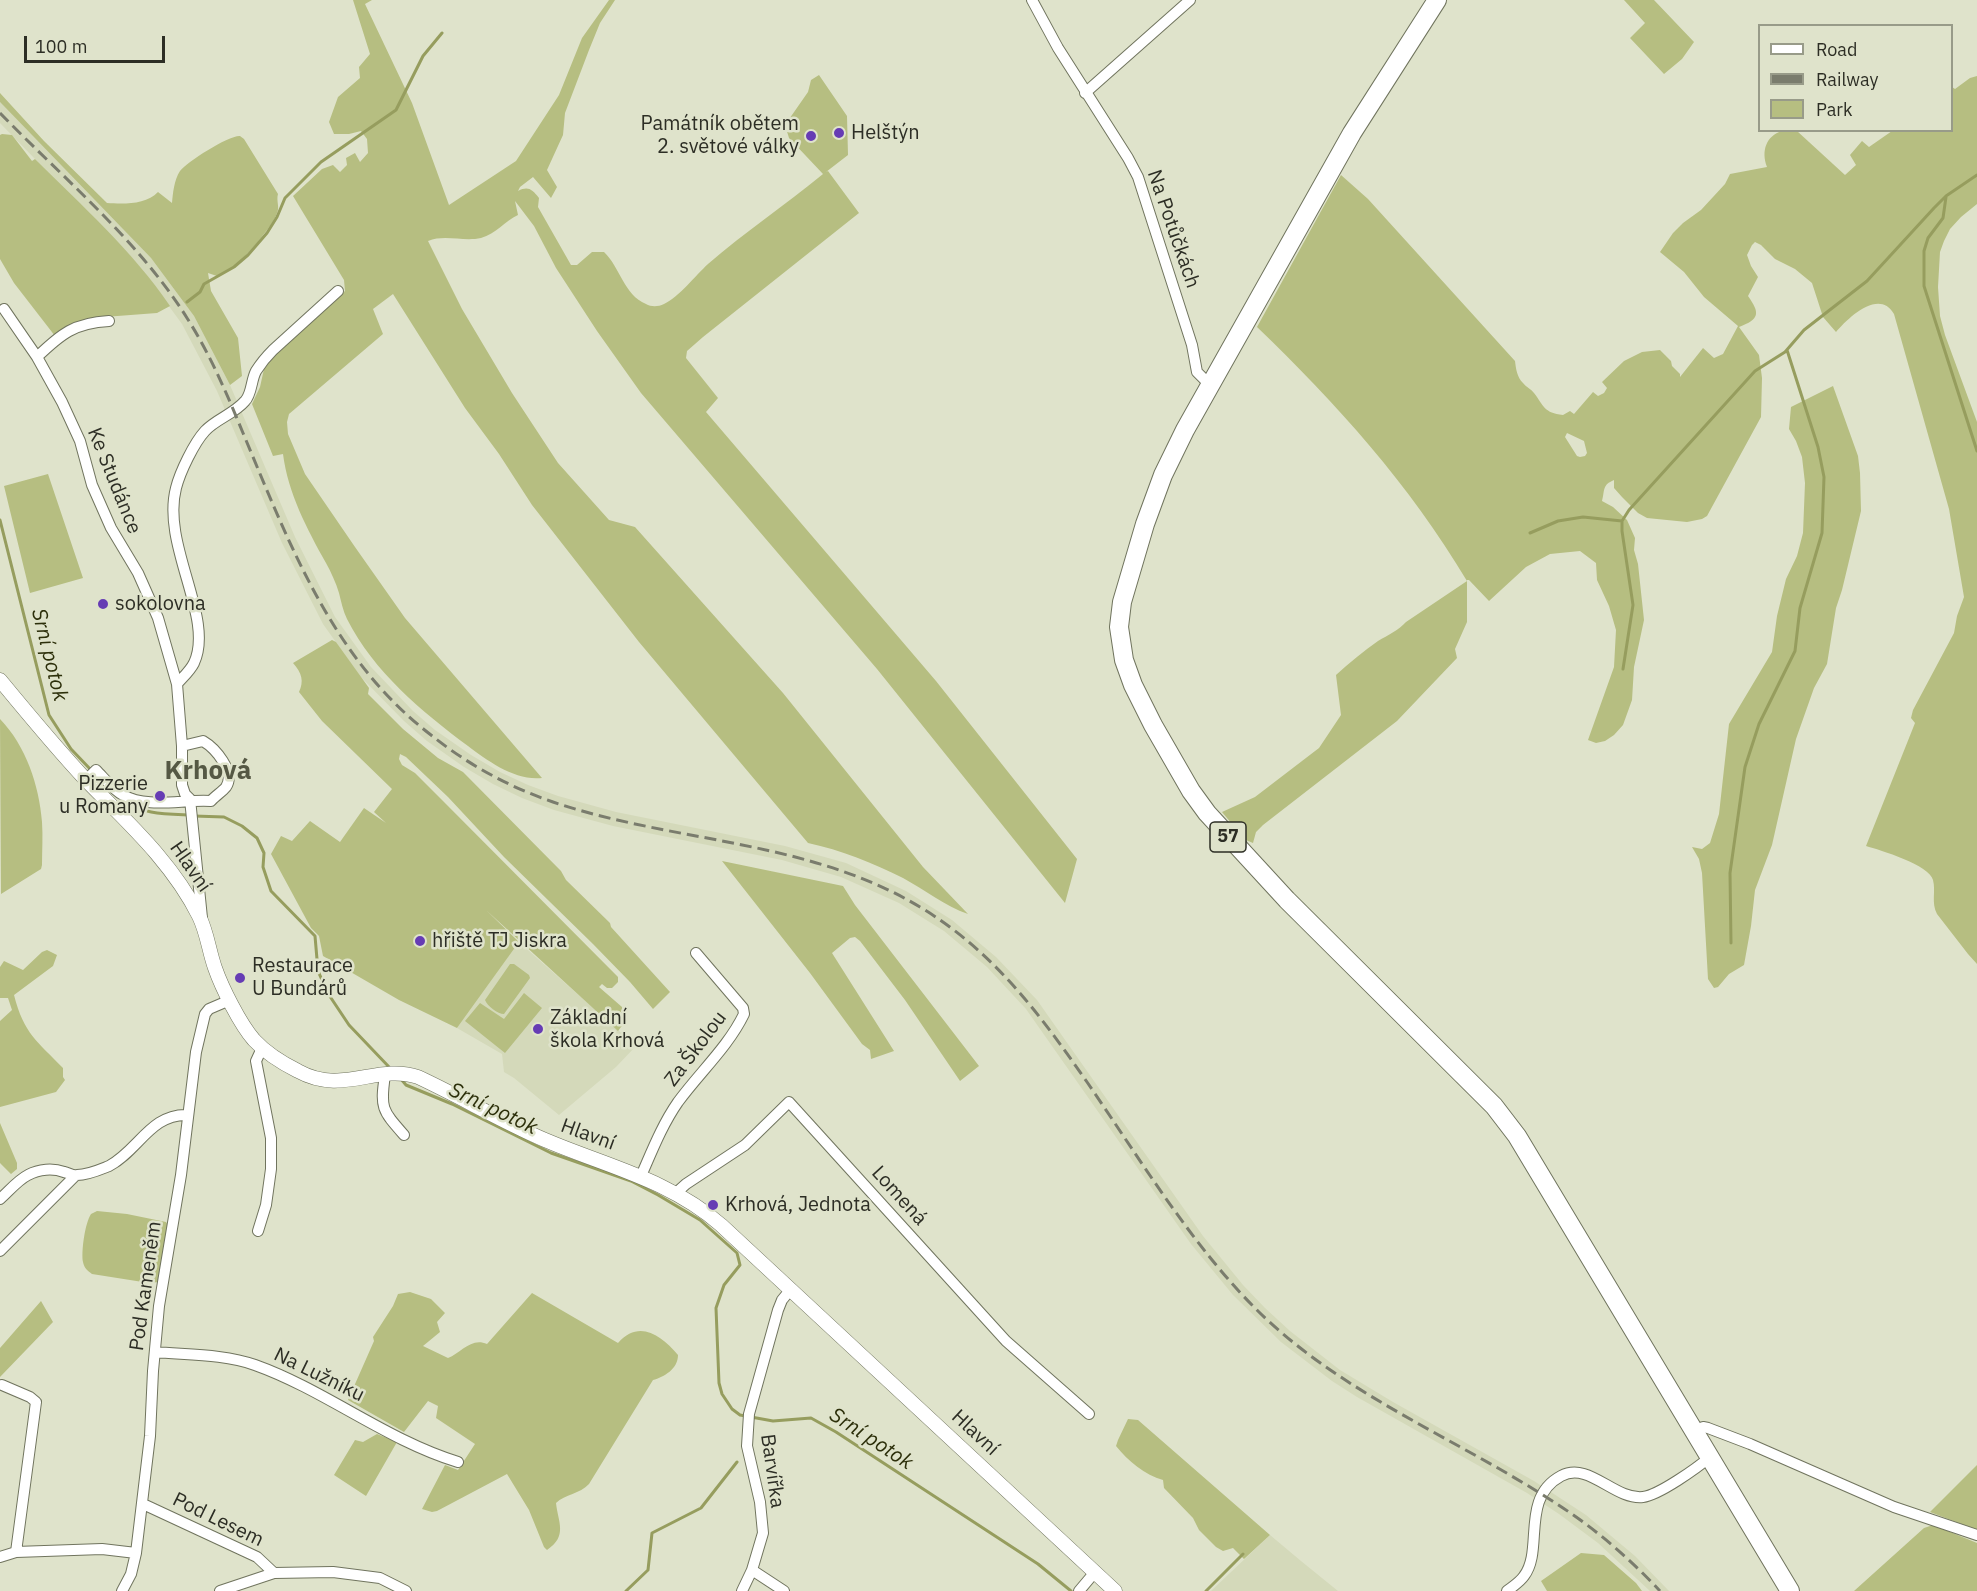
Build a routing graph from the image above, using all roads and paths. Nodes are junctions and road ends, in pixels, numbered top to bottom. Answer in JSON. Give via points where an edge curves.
{"nodes":[{"id":1,"x":1032,"y":0,"type":"edge"},
{"id":2,"x":1190,"y":0,"type":"edge"},
{"id":3,"x":1437,"y":0,"type":"edge"},
{"id":4,"x":1085,"y":93,"type":"junction"},
{"id":5,"x":338,"y":291,"type":"dead end"},
{"id":6,"x":4,"y":309,"type":"dead end"},
{"id":7,"x":109,"y":321,"type":"dead end"},
{"id":8,"x":37,"y":357,"type":"junction"},
{"id":9,"x":1209,"y":384,"type":"junction"},
{"id":10,"x":0,"y":680,"type":"edge"},
{"id":11,"x":177,"y":684,"type":"junction"},
{"id":12,"x":182,"y":746,"type":"junction"},
{"id":13,"x":91,"y":775,"type":"junction"},
{"id":14,"x":191,"y":804,"type":"junction"},
{"id":15,"x":203,"y":925,"type":"junction"},
{"id":16,"x":696,"y":953,"type":"dead end"},
{"id":17,"x":230,"y":1000,"type":"junction"},
{"id":18,"x":262,"y":1048,"type":"junction"},
{"id":19,"x":387,"y":1074,"type":"junction"},
{"id":20,"x":188,"y":1115,"type":"junction"},
{"id":21,"x":404,"y":1135,"type":"dead end"},
{"id":22,"x":75,"y":1176,"type":"junction"},
{"id":23,"x":641,"y":1176,"type":"junction"},
{"id":24,"x":676,"y":1193,"type":"junction"},
{"id":25,"x":0,"y":1199,"type":"edge"},
{"id":26,"x":258,"y":1231,"type":"dead end"},
{"id":27,"x":0,"y":1251,"type":"edge"},
{"id":28,"x":791,"y":1289,"type":"junction"},
{"id":29,"x":155,"y":1352,"type":"junction"},
{"id":30,"x":2,"y":1384,"type":"dead end"},
{"id":31,"x":1089,"y":1414,"type":"dead end"},
{"id":32,"x":1694,"y":1431,"type":"junction"},
{"id":33,"x":1710,"y":1457,"type":"junction"},
{"id":34,"x":458,"y":1462,"type":"dead end"},
{"id":35,"x":143,"y":1503,"type":"junction"},
{"id":36,"x":1977,"y":1535,"type":"edge"},
{"id":37,"x":16,"y":1552,"type":"junction"},
{"id":38,"x":136,"y":1553,"type":"junction"},
{"id":39,"x":0,"y":1557,"type":"edge"},
{"id":40,"x":752,"y":1570,"type":"junction"},
{"id":41,"x":1095,"y":1572,"type":"junction"},
{"id":42,"x":274,"y":1573,"type":"junction"},
{"id":43,"x":122,"y":1591,"type":"edge"},
{"id":44,"x":220,"y":1591,"type":"edge"},
{"id":45,"x":405,"y":1591,"type":"edge"},
{"id":46,"x":742,"y":1591,"type":"edge"},
{"id":47,"x":784,"y":1591,"type":"edge"},
{"id":48,"x":1079,"y":1591,"type":"edge"},
{"id":49,"x":1115,"y":1591,"type":"edge"},
{"id":50,"x":1506,"y":1591,"type":"edge"},
{"id":51,"x":1790,"y":1591,"type":"edge"}],
"edges":[{"from":1,"to":4,"type":"street","name":"Na Potůčkách"},
{"from":2,"to":4,"type":"street"},
{"from":3,"to":9,"type":"main road","number":"57","via":[[1352,133]]},
{"from":4,"to":9,"type":"street","name":"Na Potůčkách","via":[[1138,177],[1192,345],[1197,372]]},
{"from":5,"to":11,"type":"street","via":[[268,355],[255,373],[247,400],[205,430],[176,487],[175,535],[199,635],[195,662]]},
{"from":6,"to":8,"type":"street","name":"Ke Studánce"},
{"from":7,"to":8,"type":"street","via":[[70,329]]},
{"from":8,"to":11,"type":"street","name":"Ke Studánce","via":[[80,441],[92,485],[111,528],[154,608]]},
{"from":9,"to":32,"type":"main road","number":"57","via":[[1157,490],[1122,602],[1120,638],[1133,685],[1191,791],[1226,835],[1510,1126]]},
{"from":10,"to":13,"type":"street","name":"Hlavní","via":[[48,739]]},
{"from":11,"to":12,"type":"street","name":"Ke Studánce"},
{"from":12,"to":14,"type":"street","via":[[182,785]]},
{"from":12,"to":14,"type":"street","via":[[203,741],[208,744],[227,769],[229,778],[211,801]]},
{"from":13,"to":14,"type":"street","via":[[138,802]]},
{"from":13,"to":15,"type":"street","name":"Hlavní","via":[[162,858]]},
{"from":14,"to":15,"type":"street"},
{"from":15,"to":17,"type":"street","name":"Hlavní","via":[[214,966]]},
{"from":16,"to":23,"type":"street","name":"Za Školou","via":[[744,1014],[720,1053],[663,1125]]},
{"from":17,"to":18,"type":"street","name":"Hlavní","via":[[248,1033]]},
{"from":17,"to":20,"type":"street","name":"Pod Kameněm","via":[[209,1009],[203,1017]]},
{"from":18,"to":19,"type":"street","name":"Hlavní","via":[[297,1071],[322,1081]]},
{"from":18,"to":26,"type":"street","via":[[256,1061],[271,1138],[271,1169]]},
{"from":19,"to":21,"type":"street","via":[[382,1105]]},
{"from":19,"to":23,"type":"street","name":"Hlavní","via":[[423,1079],[546,1140]]},
{"from":20,"to":22,"type":"street","via":[[163,1119],[126,1155]]},
{"from":20,"to":29,"type":"street","name":"Pod Kameněm"},
{"from":22,"to":25,"type":"street","via":[[55,1170],[36,1171]]},
{"from":22,"to":27,"type":"street"},
{"from":23,"to":24,"type":"street","name":"Hlavní"},
{"from":24,"to":28,"type":"street","name":"Hlavní","via":[[712,1216]]},
{"from":24,"to":31,"type":"street","name":"Lomená","via":[[745,1145],[789,1102],[1006,1341]]},
{"from":28,"to":40,"type":"street","name":"Barvířka","via":[[778,1310],[749,1419],[747,1446],[763,1533]]},
{"from":28,"to":41,"type":"street","name":"Hlavní"},
{"from":29,"to":34,"type":"street","name":"Na Lužníku","via":[[252,1364],[286,1377],[430,1453]]},
{"from":29,"to":35,"type":"street","name":"Pod Kameněm"},
{"from":30,"to":37,"type":"street","via":[[36,1402]]},
{"from":32,"to":33,"type":"main road","number":"57"},
{"from":32,"to":36,"type":"street","via":[[1708,1428],[1894,1507]]},
{"from":33,"to":50,"type":"street","via":[[1643,1497],[1620,1493],[1580,1473],[1561,1476],[1539,1501],[1526,1572]]},
{"from":33,"to":51,"type":"main road","number":"57"},
{"from":35,"to":38,"type":"street","name":"Pod Kameněm"},
{"from":35,"to":42,"type":"street","name":"Pod Lesem","via":[[257,1557]]},
{"from":37,"to":38,"type":"street"},
{"from":37,"to":39,"type":"street"},
{"from":38,"to":43,"type":"street","name":"Pod Kameněm"},
{"from":40,"to":46,"type":"street","name":"Barvířka"},
{"from":40,"to":47,"type":"street"},
{"from":41,"to":48,"type":"street"},
{"from":41,"to":49,"type":"street","name":"Hlavní"},
{"from":42,"to":44,"type":"street","name":"Pod Lesem"},
{"from":42,"to":45,"type":"street","name":"Pod Lesem","via":[[357,1574],[380,1578]]}]}
